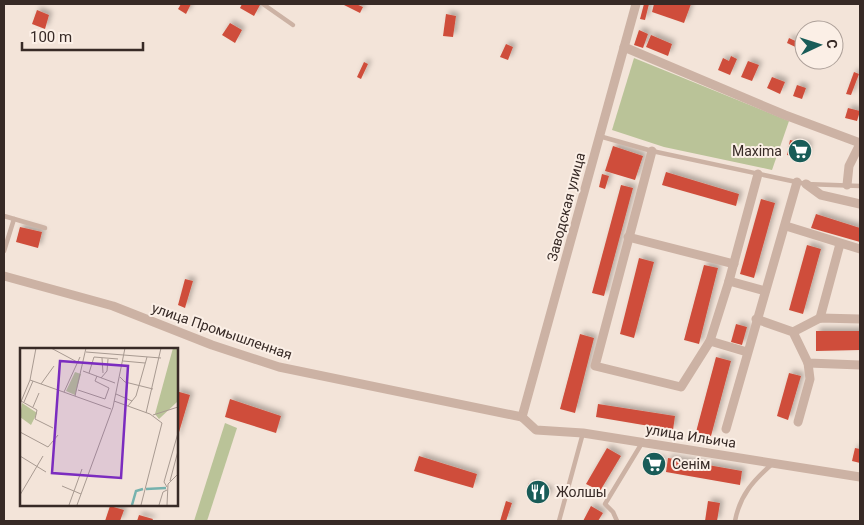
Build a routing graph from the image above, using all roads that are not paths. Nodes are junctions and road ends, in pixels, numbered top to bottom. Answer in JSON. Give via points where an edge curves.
{"nodes":[{"id":1,"x":263,"y":4,"type":"edge"},
{"id":2,"x":636,"y":4,"type":"edge"},
{"id":3,"x":293,"y":25,"type":"dead end"},
{"id":4,"x":624,"y":47,"type":"junction"},
{"id":5,"x":600,"y":136,"type":"junction"},
{"id":6,"x":860,"y":144,"type":"edge"},
{"id":7,"x":652,"y":151,"type":"junction"},
{"id":8,"x":758,"y":174,"type":"junction"},
{"id":9,"x":802,"y":183,"type":"junction"},
{"id":10,"x":847,"y":185,"type":"junction"},
{"id":11,"x":860,"y":186,"type":"edge"},
{"id":12,"x":860,"y":204,"type":"edge"},
{"id":13,"x":4,"y":216,"type":"edge"},
{"id":14,"x":14,"y":219,"type":"junction"},
{"id":15,"x":786,"y":226,"type":"junction"},
{"id":16,"x":45,"y":228,"type":"dead end"},
{"id":17,"x":628,"y":238,"type":"junction"},
{"id":18,"x":840,"y":244,"type":"junction"},
{"id":19,"x":860,"y":249,"type":"edge"},
{"id":20,"x":4,"y":252,"type":"edge"},
{"id":21,"x":734,"y":264,"type":"junction"},
{"id":22,"x":4,"y":276,"type":"edge"},
{"id":23,"x":729,"y":281,"type":"junction"},
{"id":24,"x":765,"y":291,"type":"junction"},
{"id":25,"x":820,"y":318,"type":"junction"},
{"id":26,"x":756,"y":319,"type":"junction"},
{"id":27,"x":860,"y":319,"type":"edge"},
{"id":28,"x":793,"y":332,"type":"junction"},
{"id":29,"x":710,"y":341,"type":"junction"},
{"id":30,"x":747,"y":352,"type":"junction"},
{"id":31,"x":808,"y":364,"type":"junction"},
{"id":32,"x":860,"y":365,"type":"edge"},
{"id":33,"x":522,"y":417,"type":"junction"},
{"id":34,"x":798,"y":422,"type":"dead end"},
{"id":35,"x":726,"y":429,"type":"dead end"},
{"id":36,"x":583,"y":433,"type":"junction"},
{"id":37,"x":642,"y":443,"type":"junction"},
{"id":38,"x":772,"y":464,"type":"junction"},
{"id":39,"x":860,"y":477,"type":"edge"},
{"id":40,"x":560,"y":521,"type":"edge"},
{"id":41,"x":617,"y":521,"type":"edge"},
{"id":42,"x":735,"y":521,"type":"edge"}],
"edges":[{"from":1,"to":3,"type":"lane"},
{"from":2,"to":4,"type":"street","name":"Заводская улица"},
{"from":4,"to":5,"type":"street","name":"Заводская улица"},
{"from":4,"to":6,"type":"street"},
{"from":5,"to":7,"type":"lane"},
{"from":5,"to":33,"type":"street","name":"Заводская улица"},
{"from":6,"to":10,"type":"street","via":[[850,166]]},
{"from":7,"to":8,"type":"lane"},
{"from":7,"to":17,"type":"street"},
{"from":8,"to":9,"type":"lane"},
{"from":8,"to":21,"type":"street"},
{"from":9,"to":10,"type":"lane"},
{"from":9,"to":12,"type":"street","via":[[821,195]]},
{"from":9,"to":15,"type":"street"},
{"from":10,"to":11,"type":"lane"},
{"from":13,"to":14,"type":"lane"},
{"from":14,"to":16,"type":"lane"},
{"from":14,"to":20,"type":"lane"},
{"from":15,"to":18,"type":"street"},
{"from":15,"to":24,"type":"street"},
{"from":17,"to":21,"type":"street"},
{"from":17,"to":29,"type":"street","via":[[595,366],[682,387]]},
{"from":18,"to":19,"type":"street"},
{"from":18,"to":25,"type":"street"},
{"from":21,"to":23,"type":"street"},
{"from":22,"to":33,"type":"street","name":"улица Промышленная","via":[[113,306],[195,339],[279,367]]},
{"from":23,"to":24,"type":"street"},
{"from":23,"to":29,"type":"street"},
{"from":24,"to":26,"type":"street"},
{"from":25,"to":27,"type":"street"},
{"from":25,"to":28,"type":"street"},
{"from":26,"to":28,"type":"street"},
{"from":26,"to":30,"type":"street"},
{"from":28,"to":31,"type":"street"},
{"from":29,"to":30,"type":"street"},
{"from":30,"to":35,"type":"street"},
{"from":31,"to":32,"type":"street"},
{"from":31,"to":34,"type":"street","via":[[810,379]]},
{"from":33,"to":36,"type":"street","name":"улица Ильича","via":[[536,430]]},
{"from":36,"to":37,"type":"street","name":"улица Ильича"},
{"from":36,"to":40,"type":"lane"},
{"from":37,"to":38,"type":"street","name":"улица Ильича","via":[[714,452]]},
{"from":37,"to":41,"type":"lane","via":[[605,504]]},
{"from":38,"to":39,"type":"street","name":"улица Ильича"},
{"from":38,"to":42,"type":"lane","via":[[743,495]]}]}
